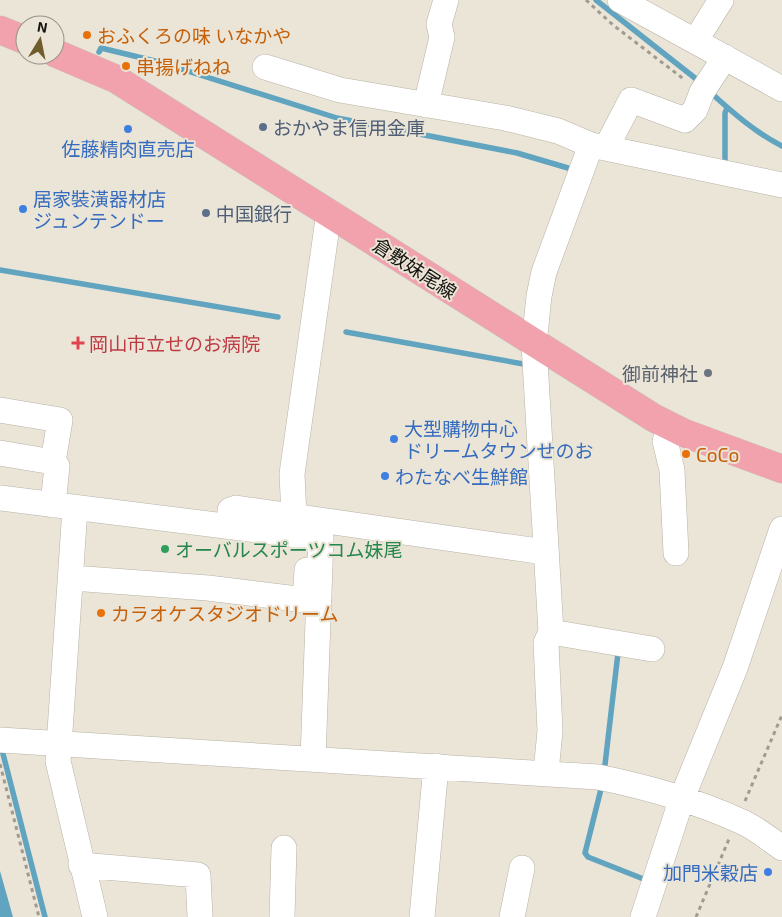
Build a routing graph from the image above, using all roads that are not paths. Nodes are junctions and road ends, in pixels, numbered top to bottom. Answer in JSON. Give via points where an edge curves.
{"nodes":[{"id":1,"x":446,"y":0,"type":"edge"},
{"id":2,"x":620,"y":0,"type":"edge"},
{"id":3,"x":720,"y":0,"type":"edge"},
{"id":4,"x":650,"y":7,"type":"edge"},
{"id":5,"x":0,"y":30,"type":"edge"},
{"id":6,"x":15,"y":36,"type":"edge"},
{"id":7,"x":696,"y":40,"type":"junction"},
{"id":8,"x":65,"y":57,"type":"edge"},
{"id":9,"x":726,"y":57,"type":"junction"},
{"id":10,"x":265,"y":67,"type":"dead end"},
{"id":11,"x":782,"y":89,"type":"edge"},
{"id":12,"x":426,"y":105,"type":"junction"},
{"id":13,"x":604,"y":143,"type":"junction"},
{"id":14,"x":782,"y":185,"type":"edge"},
{"id":15,"x":329,"y":212,"type":"junction"},
{"id":16,"x":534,"y":344,"type":"junction"},
{"id":17,"x":0,"y":410,"type":"edge"},
{"id":18,"x":671,"y":427,"type":"junction"},
{"id":19,"x":0,"y":454,"type":"edge"},
{"id":20,"x":53,"y":462,"type":"junction"},
{"id":21,"x":782,"y":469,"type":"edge"},
{"id":22,"x":0,"y":498,"type":"edge"},
{"id":23,"x":59,"y":501,"type":"junction"},
{"id":24,"x":312,"y":526,"type":"junction"},
{"id":25,"x":782,"y":529,"type":"edge"},
{"id":26,"x":545,"y":552,"type":"junction"},
{"id":27,"x":676,"y":553,"type":"dead end"},
{"id":28,"x":72,"y":578,"type":"junction"},
{"id":29,"x":551,"y":632,"type":"junction"},
{"id":30,"x":652,"y":649,"type":"dead end"},
{"id":31,"x":60,"y":737,"type":"junction"},
{"id":32,"x":0,"y":740,"type":"edge"},
{"id":33,"x":313,"y":758,"type":"junction"},
{"id":34,"x":436,"y":766,"type":"junction"},
{"id":35,"x":547,"y":766,"type":"junction"},
{"id":36,"x":682,"y":798,"type":"junction"},
{"id":37,"x":284,"y":848,"type":"dead end"},
{"id":38,"x":782,"y":848,"type":"edge"},
{"id":39,"x":81,"y":865,"type":"junction"},
{"id":40,"x":522,"y":868,"type":"dead end"},
{"id":41,"x":95,"y":917,"type":"edge"},
{"id":42,"x":200,"y":917,"type":"edge"},
{"id":43,"x":282,"y":917,"type":"edge"},
{"id":44,"x":422,"y":917,"type":"edge"},
{"id":45,"x":512,"y":917,"type":"edge"},
{"id":46,"x":643,"y":917,"type":"edge"}],
"edges":[{"from":1,"to":12,"type":"street","via":[[439,24],[442,37]]},
{"from":2,"to":4,"type":"street"},
{"from":3,"to":7,"type":"street"},
{"from":4,"to":7,"type":"street"},
{"from":5,"to":6,"type":"main road"},
{"from":7,"to":9,"type":"street"},
{"from":8,"to":15,"type":"main road","name":"倉敷妹尾線","via":[[116,78]]},
{"from":9,"to":11,"type":"street"},
{"from":9,"to":13,"type":"street","via":[[704,88],[695,110],[685,120],[631,100]]},
{"from":10,"to":12,"type":"street","via":[[340,90]]},
{"from":12,"to":13,"type":"street","via":[[505,118]]},
{"from":13,"to":14,"type":"street"},
{"from":13,"to":16,"type":"street","via":[[544,272]]},
{"from":15,"to":16,"type":"main road","name":"倉敷妹尾線"},
{"from":15,"to":24,"type":"street","via":[[292,474]]},
{"from":16,"to":18,"type":"main road","name":"倉敷妹尾線"},
{"from":16,"to":26,"type":"street"},
{"from":17,"to":20,"type":"street","via":[[60,420]]},
{"from":18,"to":21,"type":"main road","name":"倉敷妹尾線"},
{"from":18,"to":27,"type":"street","via":[[665,441],[672,470]]},
{"from":19,"to":20,"type":"street"},
{"from":20,"to":23,"type":"street","via":[[57,466],[54,483]]},
{"from":22,"to":23,"type":"street"},
{"from":23,"to":24,"type":"street"},
{"from":23,"to":28,"type":"street"},
{"from":24,"to":26,"type":"street"},
{"from":24,"to":28,"type":"street","via":[[305,600],[208,588]]},
{"from":24,"to":33,"type":"street"},
{"from":25,"to":36,"type":"street","via":[[735,668]]},
{"from":26,"to":29,"type":"street"},
{"from":28,"to":31,"type":"street"},
{"from":29,"to":30,"type":"street"},
{"from":29,"to":35,"type":"street","via":[[546,643],[550,731]]},
{"from":31,"to":32,"type":"street"},
{"from":31,"to":33,"type":"street"},
{"from":31,"to":39,"type":"street","via":[[58,761]]},
{"from":33,"to":34,"type":"street"},
{"from":34,"to":35,"type":"street"},
{"from":34,"to":44,"type":"street"},
{"from":35,"to":36,"type":"street"},
{"from":36,"to":38,"type":"street","via":[[741,821]]},
{"from":36,"to":46,"type":"street"},
{"from":37,"to":43,"type":"street"},
{"from":39,"to":41,"type":"street"},
{"from":39,"to":42,"type":"street","via":[[198,875]]},
{"from":40,"to":45,"type":"street"}]}
